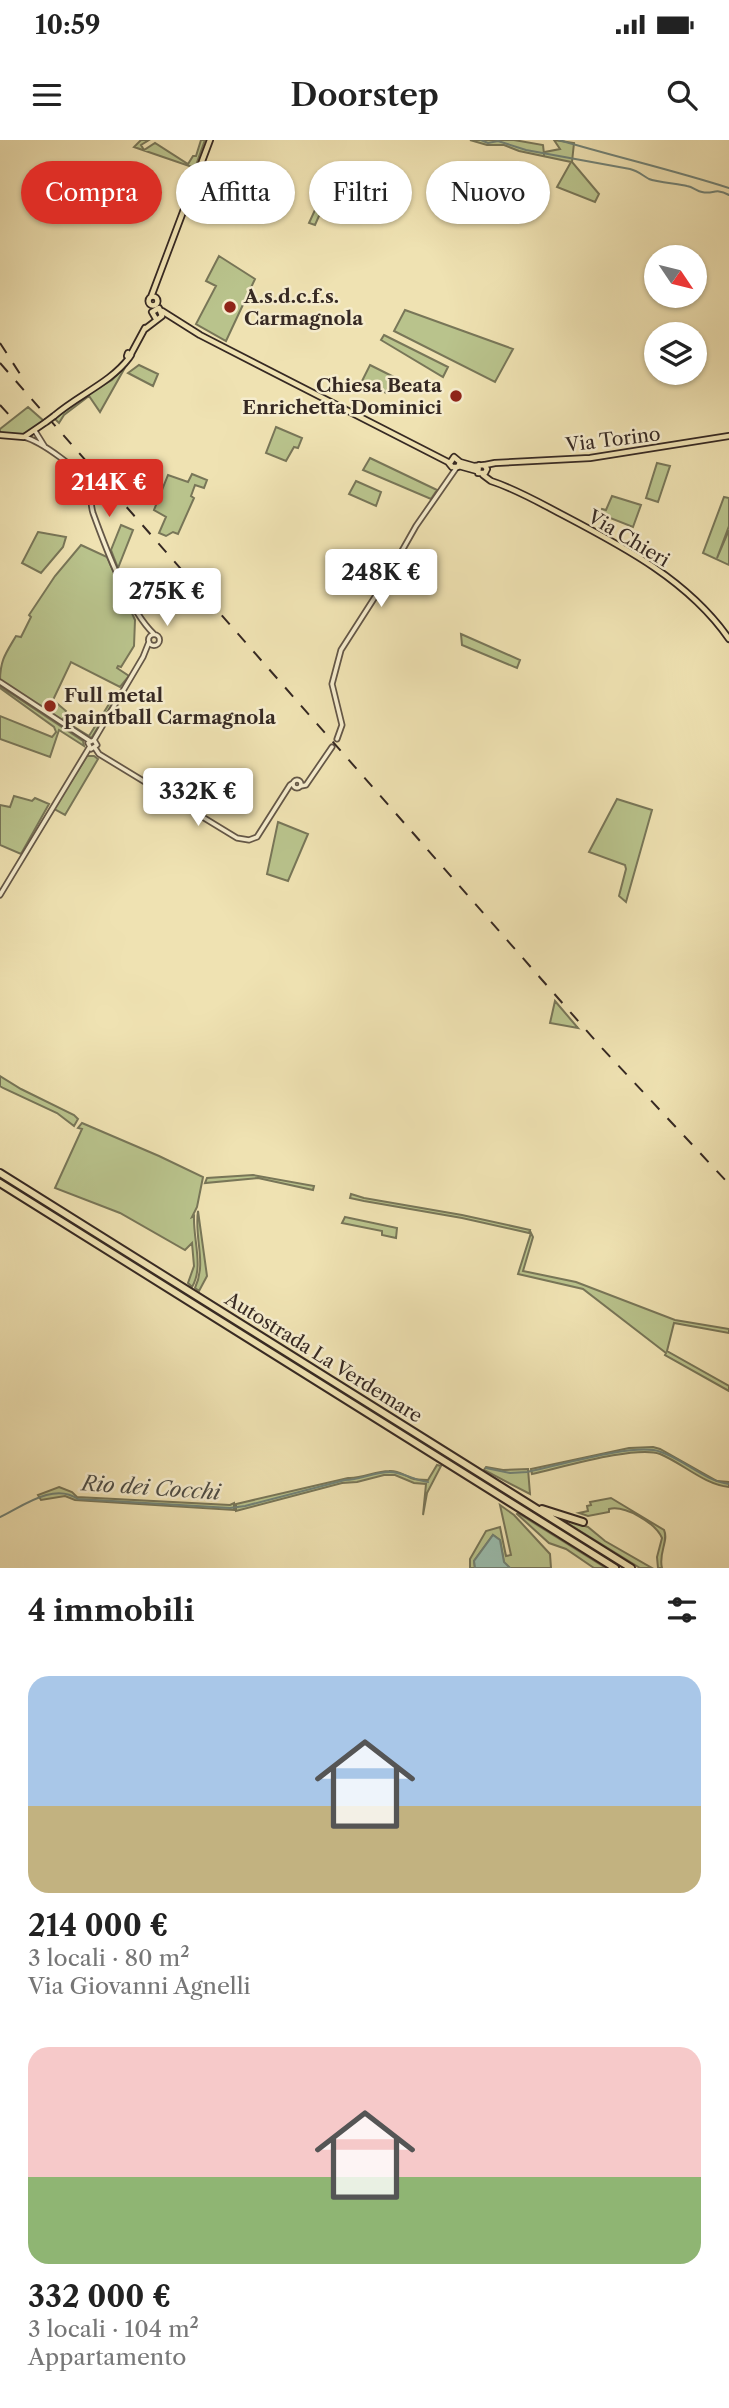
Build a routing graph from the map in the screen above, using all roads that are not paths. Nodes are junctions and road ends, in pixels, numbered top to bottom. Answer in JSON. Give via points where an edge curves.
{"nodes":[{"id":1,"x":210,"y":140,"type":"edge"},
{"id":2,"x":157,"y":303,"type":"junction"},
{"id":3,"x":155,"y":313,"type":"junction"},
{"id":4,"x":178,"y":321,"type":"junction"},
{"id":5,"x":46,"y":422,"type":"junction"},
{"id":6,"x":34,"y":432,"type":"junction"},
{"id":7,"x":0,"y":435,"type":"edge"},
{"id":8,"x":729,"y":436,"type":"edge"},
{"id":9,"x":24,"y":437,"type":"junction"},
{"id":10,"x":41,"y":438,"type":"junction"},
{"id":11,"x":35,"y":441,"type":"junction"},
{"id":12,"x":45,"y":447,"type":"junction"},
{"id":13,"x":455,"y":464,"type":"junction"},
{"id":14,"x":483,"y":470,"type":"junction"},
{"id":15,"x":142,"y":621,"type":"junction"},
{"id":16,"x":154,"y":634,"type":"junction"},
{"id":17,"x":729,"y":639,"type":"edge"},
{"id":18,"x":150,"y":641,"type":"junction"},
{"id":19,"x":0,"y":683,"type":"edge"},
{"id":20,"x":337,"y":739,"type":"dead end"},
{"id":21,"x":90,"y":743,"type":"junction"},
{"id":22,"x":332,"y":747,"type":"dead end"},
{"id":23,"x":95,"y":748,"type":"junction"},
{"id":24,"x":0,"y":895,"type":"edge"},
{"id":25,"x":0,"y":1172,"type":"edge"},
{"id":26,"x":0,"y":1183,"type":"edge"},
{"id":27,"x":507,"y":1491,"type":"junction"},
{"id":28,"x":583,"y":1522,"type":"dead end"},
{"id":29,"x":615,"y":1568,"type":"edge"},
{"id":30,"x":631,"y":1568,"type":"edge"}],
"edges":[{"from":1,"to":2,"type":"main road","via":[[157,283]]},
{"from":2,"to":3,"type":"main road"},
{"from":2,"to":3,"type":"main road"},
{"from":2,"to":3,"type":"main road","via":[[149,301]]},
{"from":2,"to":4,"type":"main road"},
{"from":3,"to":4,"type":"main road"},
{"from":3,"to":5,"type":"main road","bridge":true,"via":[[122,366]]},
{"from":4,"to":13,"type":"main road","name":"Via Chieri"},
{"from":5,"to":6,"type":"main road"},
{"from":5,"to":10,"type":"street"},
{"from":6,"to":9,"type":"main road"},
{"from":6,"to":10,"type":"street"},
{"from":6,"to":11,"type":"street"},
{"from":7,"to":9,"type":"main road"},
{"from":8,"to":14,"type":"main road","name":"Via Torino","via":[[590,458],[500,463]]},
{"from":9,"to":11,"type":"street"},
{"from":10,"to":12,"type":"street"},
{"from":11,"to":12,"type":"street"},
{"from":12,"to":15,"type":"street","via":[[88,485],[111,556]]},
{"from":13,"to":14,"type":"main road","name":"Via Chieri"},
{"from":13,"to":20,"type":"street","via":[[341,650],[332,684],[342,725]]},
{"from":14,"to":17,"type":"main road","name":"Via Chieri","via":[[498,484],[638,557],[701,604]]},
{"from":15,"to":16,"type":"street"},
{"from":15,"to":18,"type":"street"},
{"from":16,"to":18,"type":"street"},
{"from":16,"to":18,"type":"street","via":[[159,640]]},
{"from":18,"to":21,"type":"street"},
{"from":19,"to":21,"type":"street"},
{"from":21,"to":23,"type":"street"},
{"from":21,"to":23,"type":"street","via":[[97,745]]},
{"from":21,"to":24,"type":"street"},
{"from":22,"to":23,"type":"street","via":[[306,785],[300,786],[299,781],[290,785],[257,837],[245,840]]},
{"from":25,"to":27,"type":"highway","name":"Autostrada La Verdemare"},
{"from":26,"to":29,"type":"highway","name":"Autostrada La Verdemare"},
{"from":27,"to":28,"type":"highway"},
{"from":27,"to":30,"type":"highway","name":"Autostrada La Verdemare"}]}
